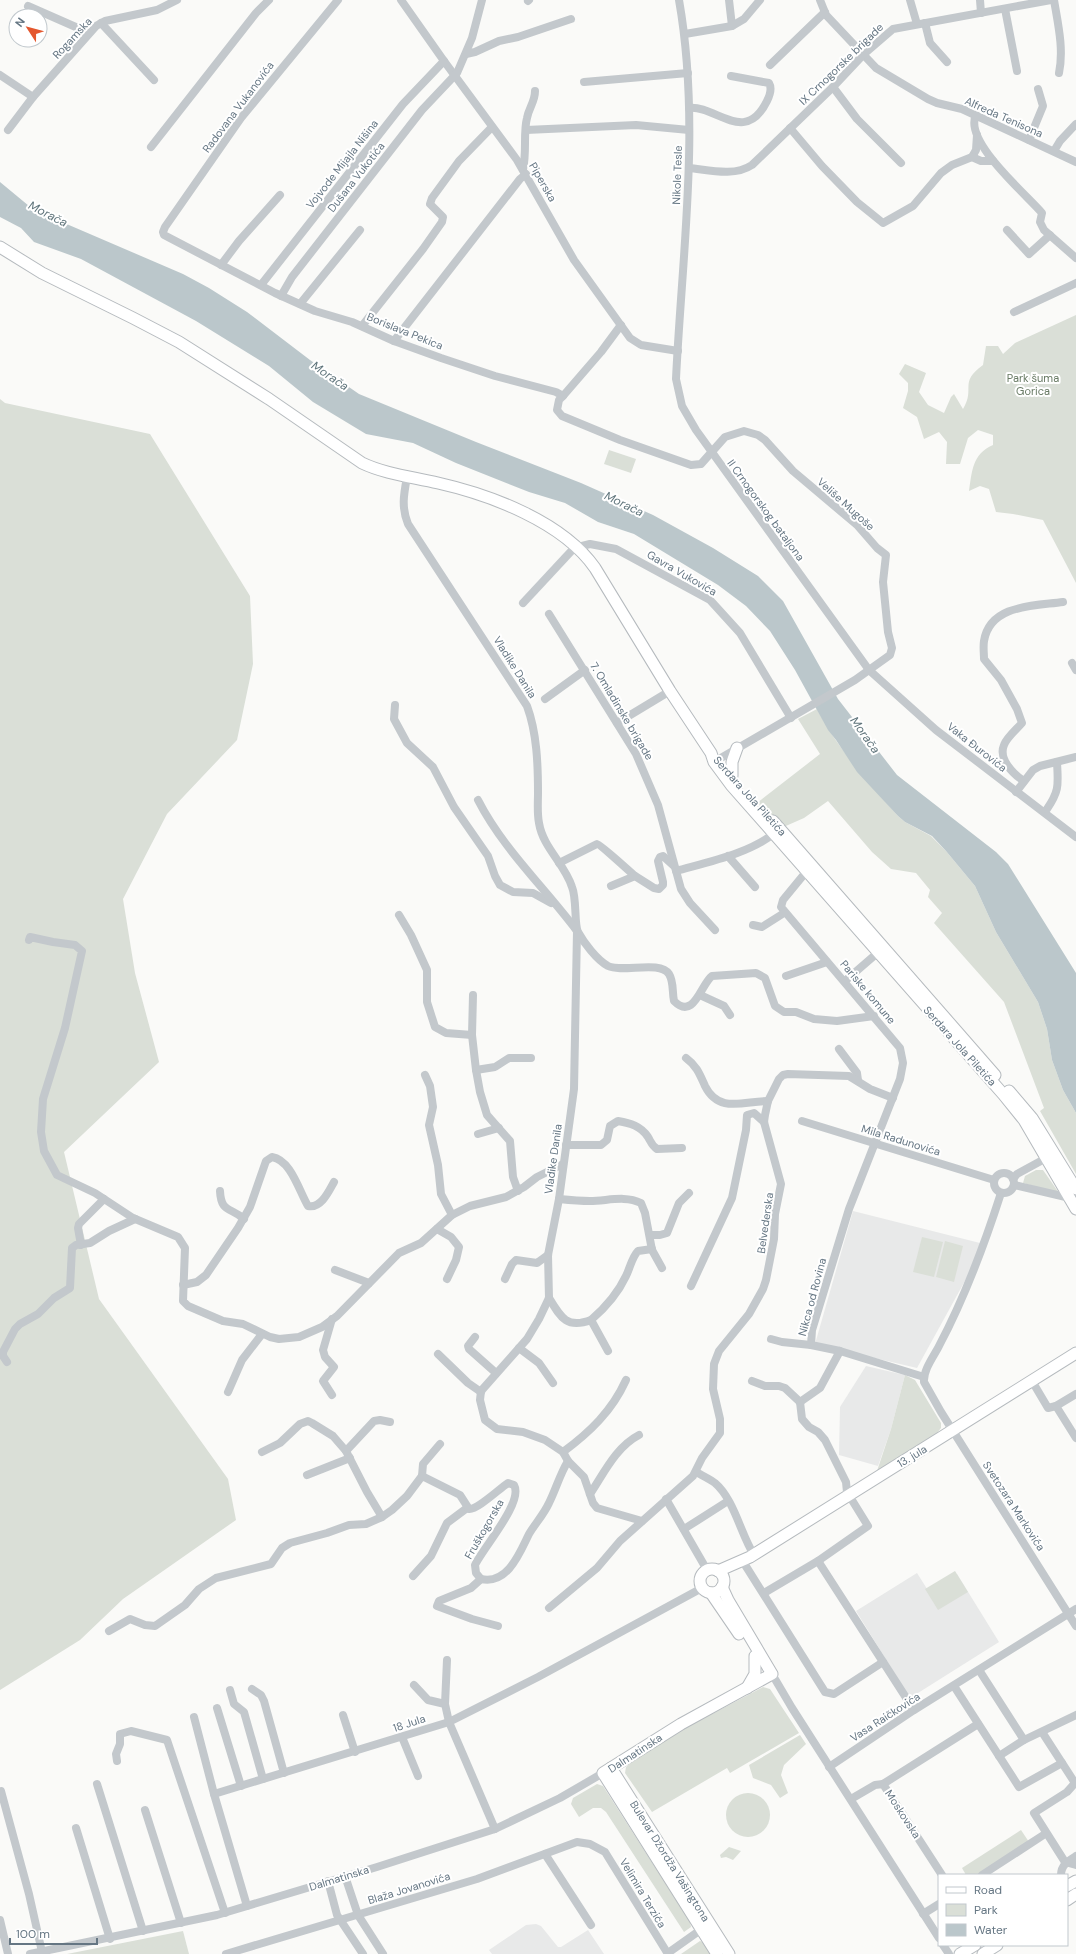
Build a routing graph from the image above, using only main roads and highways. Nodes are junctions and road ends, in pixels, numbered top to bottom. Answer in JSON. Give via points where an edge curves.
{"nodes":[{"id":1,"x":0,"y":247,"type":"edge"},
{"id":2,"x":737,"y":748,"type":"road end"},
{"id":3,"x":732,"y":780,"type":"junction"},
{"id":4,"x":777,"y":831,"type":"junction"},
{"id":5,"x":880,"y":950,"type":"junction"},
{"id":6,"x":1073,"y":1194,"type":"edge"},
{"id":7,"x":1076,"y":1209,"type":"edge"},
{"id":8,"x":1076,"y":1353,"type":"edge"},
{"id":9,"x":747,"y":1560,"type":"junction"},
{"id":10,"x":712,"y":1571,"type":"junction"},
{"id":11,"x":723,"y":1585,"type":"junction"},
{"id":12,"x":706,"y":1590,"type":"junction"},
{"id":13,"x":755,"y":1656,"type":"junction"},
{"id":14,"x":772,"y":1677,"type":"junction"},
{"id":15,"x":746,"y":1690,"type":"junction"},
{"id":16,"x":607,"y":1771,"type":"joint"},
{"id":17,"x":706,"y":1927,"type":"junction"},
{"id":18,"x":973,"y":1946,"type":"edge"},
{"id":19,"x":995,"y":1946,"type":"edge"},
{"id":20,"x":717,"y":1954,"type":"edge"},
{"id":21,"x":729,"y":1954,"type":"edge"},
{"id":22,"x":960,"y":1954,"type":"edge"},
{"id":23,"x":983,"y":1954,"type":"edge"}],
"edges":[{"from":1,"to":3,"type":"main road","name":"Serdara Jola Piletića","via":[[44,274],[179,342],[269,399],[357,461],[407,477],[460,489],[519,511],[552,528],[577,547],[598,572],[670,691],[714,758]]},
{"from":2,"to":3,"type":"main road","via":[[732,762]]},
{"from":3,"to":4,"type":"main road","name":"Serdara Jola Piletića"},
{"from":4,"to":5,"type":"main road","name":"Serdara Jola Piletića"},
{"from":4,"to":5,"type":"main road","name":"Serdara Jola Piletića","via":[[806,872]]},
{"from":5,"to":6,"type":"main road","name":"Serdara Jola Piletića","via":[[1021,1104]]},
{"from":6,"to":7,"type":"main road","name":"Serdara Jola Piletića"},
{"from":8,"to":9,"type":"main road","name":"13. jula"},
{"from":9,"to":10,"type":"main road"},
{"from":9,"to":11,"type":"main road"},
{"from":10,"to":11,"type":"main road","via":[[722,1575]]},
{"from":10,"to":12,"type":"main road","via":[[701,1578]]},
{"from":11,"to":12,"type":"main road","via":[[718,1592]]},
{"from":11,"to":14,"type":"main road"},
{"from":12,"to":13,"type":"main road"},
{"from":13,"to":14,"type":"main road"},
{"from":13,"to":15,"type":"main road","via":[[754,1676]]},
{"from":14,"to":15,"type":"main road","name":"Dalmatinska"},
{"from":15,"to":16,"type":"main road","name":"Dalmatinska","via":[[675,1728]]},
{"from":16,"to":17,"type":"main road","name":"Bulevar Džordža Vašingtona"},
{"from":17,"to":20,"type":"main road","name":"Bulevar Džordža Vašingtona"},
{"from":17,"to":21,"type":"main road","name":"Bulevar Džordža Vašingtona"},
{"from":18,"to":22,"type":"main road"},
{"from":19,"to":23,"type":"main road"}]}
